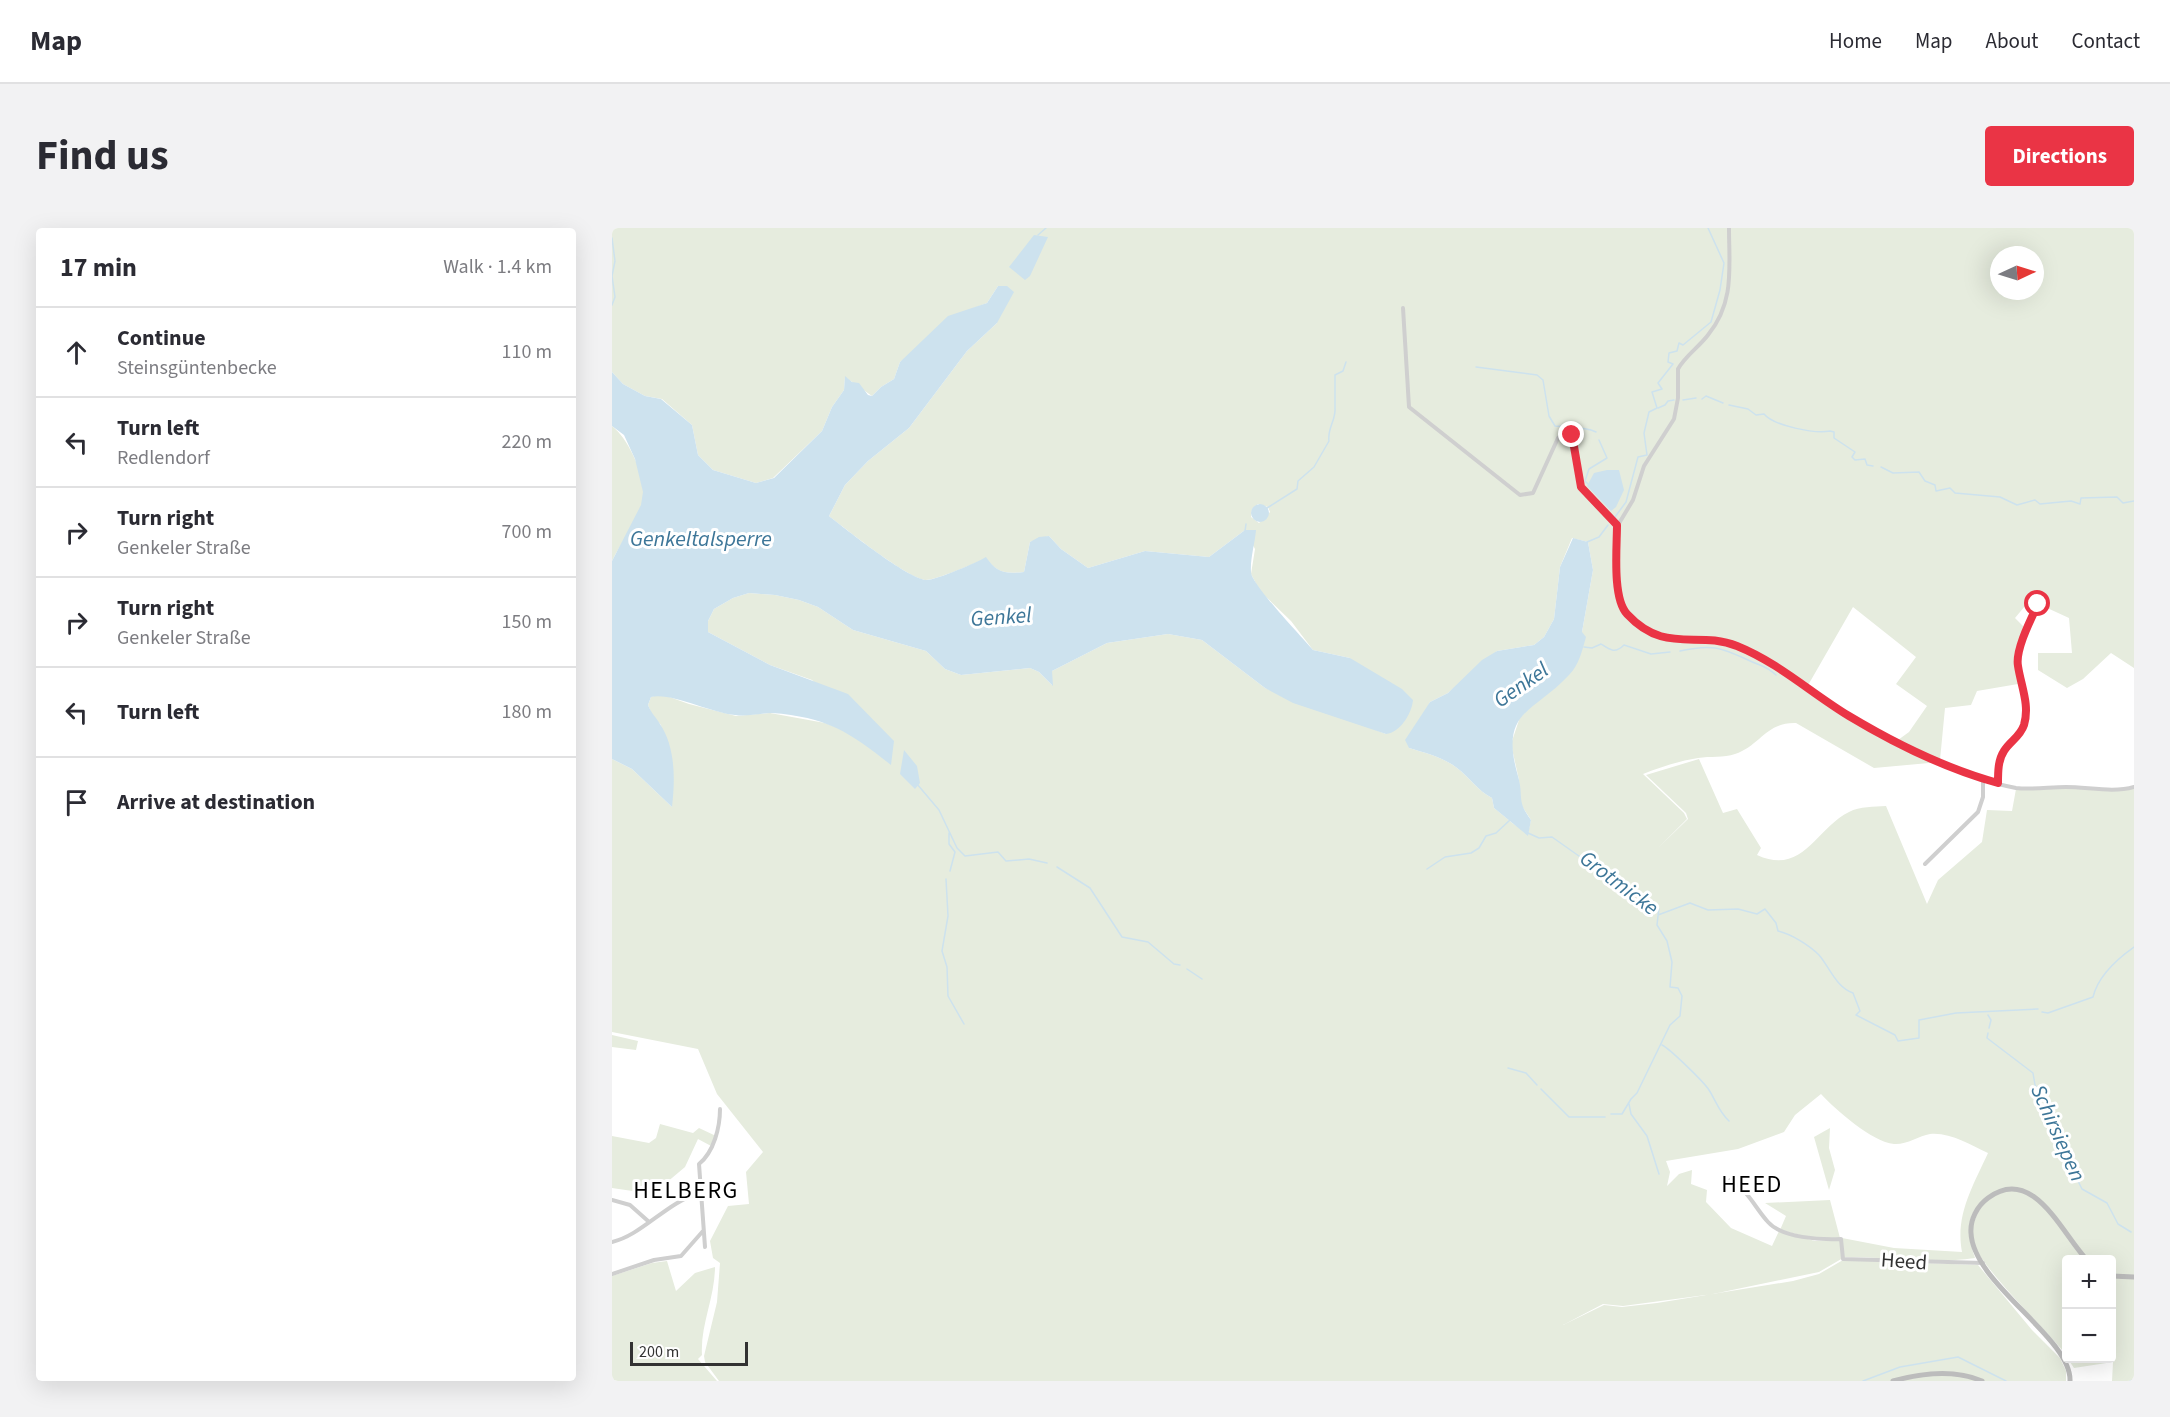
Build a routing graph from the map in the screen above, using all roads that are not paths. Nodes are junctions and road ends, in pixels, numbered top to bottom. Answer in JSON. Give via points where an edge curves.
{"nodes":[{"id":1,"x":1729,"y":228,"type":"edge"},
{"id":2,"x":1403,"y":308,"type":"dead end"},
{"id":3,"x":1617,"y":525,"type":"junction"},
{"id":4,"x":2038,"y":604,"type":"dead end"},
{"id":5,"x":1983,"y":779,"type":"junction"},
{"id":6,"x":1998,"y":783,"type":"junction"},
{"id":7,"x":2134,"y":787,"type":"edge"},
{"id":8,"x":1925,"y":864,"type":"dead end"},
{"id":9,"x":720,"y":1108,"type":"dead end"},
{"id":10,"x":1730,"y":1180,"type":"dead end"},
{"id":11,"x":699,"y":1192,"type":"junction"},
{"id":12,"x":612,"y":1200,"type":"edge"},
{"id":13,"x":648,"y":1221,"type":"junction"},
{"id":14,"x":704,"y":1231,"type":"junction"},
{"id":15,"x":612,"y":1242,"type":"edge"},
{"id":16,"x":705,"y":1247,"type":"dead end"},
{"id":17,"x":2083,"y":1255,"type":"edge"},
{"id":18,"x":1983,"y":1263,"type":"junction"},
{"id":19,"x":612,"y":1274,"type":"edge"},
{"id":20,"x":2116,"y":1276,"type":"edge"},
{"id":21,"x":2134,"y":1277,"type":"edge"},
{"id":22,"x":1893,"y":1381,"type":"edge"},
{"id":23,"x":1982,"y":1381,"type":"edge"},
{"id":24,"x":2070,"y":1381,"type":"edge"}],
"edges":[{"from":1,"to":3,"type":"street","via":[[1731,268],[1727,299],[1709,334],[1678,369],[1674,419],[1644,466],[1633,500]]},
{"from":2,"to":3,"type":"street","via":[[1409,407],[1520,495],[1533,493],[1558,438],[1566,433],[1572,435],[1581,487]]},
{"from":3,"to":5,"type":"street","via":[[1620,598],[1626,614],[1670,640],[1708,640],[1737,646],[1776,665],[1848,715]]},
{"from":4,"to":6,"type":"street","via":[[2017,664],[2027,708],[2019,734],[2004,751]]},
{"from":5,"to":6,"type":"street"},
{"from":5,"to":8,"type":"street","via":[[1978,812]]},
{"from":6,"to":7,"type":"street","via":[[2018,788]]},
{"from":9,"to":11,"type":"street","via":[[718,1129],[708,1157],[699,1164]]},
{"from":10,"to":18,"type":"street","name":"Heed","via":[[1740,1186],[1768,1223],[1816,1240],[1841,1239],[1844,1258]]},
{"from":11,"to":13,"type":"street"},
{"from":11,"to":14,"type":"street"},
{"from":12,"to":13,"type":"street","via":[[630,1205]]},
{"from":13,"to":15,"type":"street","via":[[631,1236]]},
{"from":14,"to":16,"type":"street"},
{"from":14,"to":19,"type":"street","via":[[681,1256]]},
{"from":17,"to":18,"type":"main road","via":[[2040,1200],[2022,1191],[2009,1190],[1986,1200],[1974,1215],[1972,1241]]},
{"from":18,"to":24,"type":"main road","via":[[2066,1359]]},
{"from":20,"to":21,"type":"main road"},
{"from":22,"to":23,"type":"main road","via":[[1944,1373]]}]}
